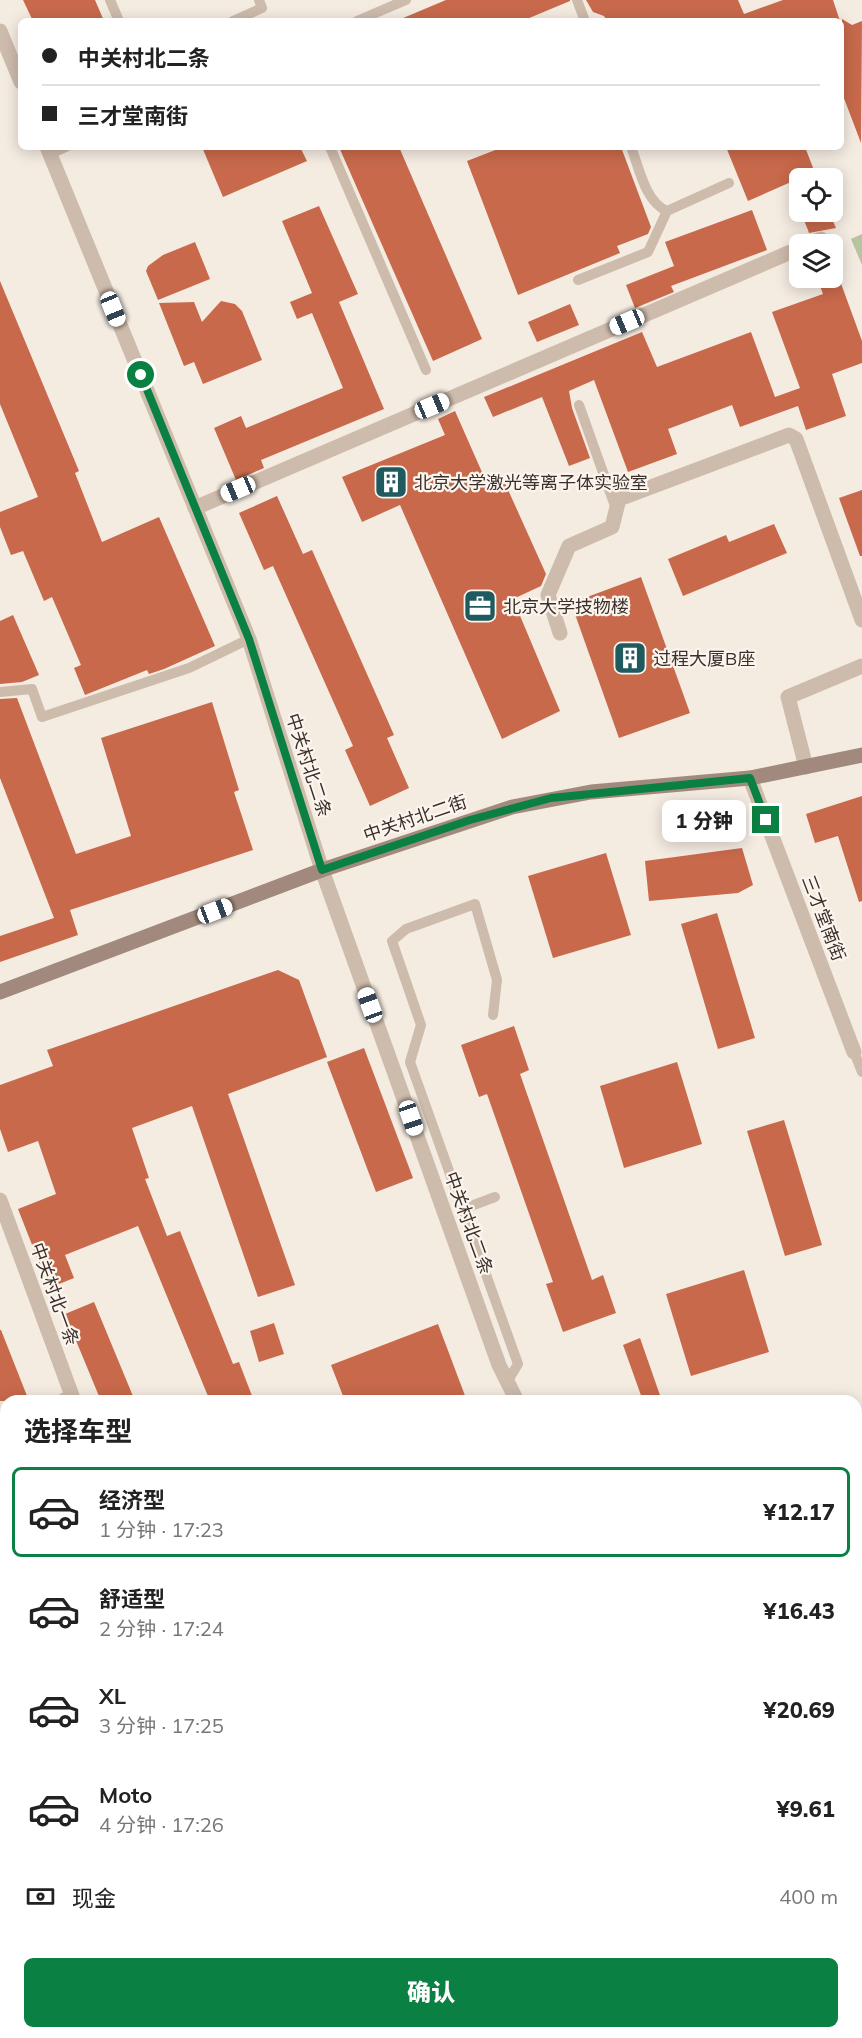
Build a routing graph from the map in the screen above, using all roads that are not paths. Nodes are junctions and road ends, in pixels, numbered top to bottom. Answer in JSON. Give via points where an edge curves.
{"nodes":[{"id":1,"x":110,"y":0,"type":"edge"},
{"id":2,"x":259,"y":0,"type":"edge"},
{"id":3,"x":406,"y":0,"type":"edge"},
{"id":4,"x":577,"y":0,"type":"edge"},
{"id":5,"x":118,"y":18,"type":"edge"},
{"id":6,"x":239,"y":18,"type":"edge"},
{"id":7,"x":364,"y":18,"type":"edge"},
{"id":8,"x":584,"y":18,"type":"edge"},
{"id":9,"x":0,"y":31,"type":"edge"},
{"id":10,"x":18,"y":75,"type":"edge"},
{"id":11,"x":49,"y":150,"type":"edge"},
{"id":12,"x":331,"y":150,"type":"edge"},
{"id":13,"x":632,"y":150,"type":"edge"},
{"id":14,"x":729,"y":183,"type":"dead end"},
{"id":15,"x":667,"y":211,"type":"junction"},
{"id":16,"x":789,"y":253,"type":"edge"},
{"id":17,"x":578,"y":280,"type":"dead end"},
{"id":18,"x":426,"y":370,"type":"dead end"},
{"id":19,"x":579,"y":405,"type":"dead end"},
{"id":20,"x":615,"y":506,"type":"junction"},
{"id":21,"x":195,"y":508,"type":"junction"},
{"id":22,"x":862,"y":620,"type":"edge"},
{"id":23,"x":560,"y":633,"type":"dead end"},
{"id":24,"x":249,"y":639,"type":"junction"},
{"id":25,"x":862,"y":666,"type":"edge"},
{"id":26,"x":0,"y":692,"type":"edge"},
{"id":27,"x":862,"y":755,"type":"edge"},
{"id":28,"x":806,"y":766,"type":"junction"},
{"id":29,"x":750,"y":778,"type":"junction"},
{"id":30,"x":322,"y":870,"type":"junction"},
{"id":31,"x":0,"y":992,"type":"edge"},
{"id":32,"x":493,"y":1015,"type":"dead end"},
{"id":33,"x":854,"y":1052,"type":"joint"},
{"id":34,"x":862,"y":1072,"type":"edge"},
{"id":35,"x":495,"y":1197,"type":"dead end"},
{"id":36,"x":0,"y":1200,"type":"edge"},
{"id":37,"x":463,"y":1209,"type":"junction"},
{"id":38,"x":506,"y":1384,"type":"junction"},
{"id":39,"x":67,"y":1395,"type":"edge"},
{"id":40,"x":513,"y":1395,"type":"edge"}],
"edges":[{"from":1,"to":5,"type":"lane"},
{"from":2,"to":6,"type":"lane","via":[[262,8]]},
{"from":3,"to":7,"type":"lane"},
{"from":4,"to":8,"type":"lane"},
{"from":9,"to":10,"type":"street"},
{"from":11,"to":21,"type":"street","name":"中关村北二条"},
{"from":12,"to":18,"type":"lane"},
{"from":13,"to":15,"type":"lane","via":[[652,200]]},
{"from":14,"to":15,"type":"lane"},
{"from":15,"to":17,"type":"lane","via":[[648,252]]},
{"from":16,"to":21,"type":"street"},
{"from":19,"to":20,"type":"lane"},
{"from":20,"to":22,"type":"street","via":[[619,499],[789,435],[796,439]]},
{"from":20,"to":23,"type":"street","via":[[612,527],[569,546],[548,595]]},
{"from":21,"to":24,"type":"street","name":"中关村北二条"},
{"from":24,"to":26,"type":"lane","via":[[189,668],[42,717],[32,689]]},
{"from":24,"to":30,"type":"street","name":"中关村北二条"},
{"from":25,"to":28,"type":"street","via":[[788,697]]},
{"from":27,"to":28,"type":"street","name":"中关村北二街"},
{"from":28,"to":29,"type":"street","name":"中关村北二街"},
{"from":29,"to":30,"type":"street","name":"中关村北二街","via":[[551,798],[470,820]]},
{"from":29,"to":33,"type":"street","name":"三才堂南街"},
{"from":30,"to":31,"type":"street","name":"中关村北二街"},
{"from":30,"to":38,"type":"street","name":"中关村北二条"},
{"from":32,"to":37,"type":"lane","via":[[497,980],[475,904],[406,929],[392,941],[421,1025],[410,1062]]},
{"from":33,"to":34,"type":"lane","name":"三才堂南街"},
{"from":35,"to":37,"type":"lane"},
{"from":36,"to":39,"type":"street","name":"中关村北一条"},
{"from":37,"to":38,"type":"lane","via":[[518,1364]]},
{"from":38,"to":40,"type":"street","name":"中关村北二条"}]}
